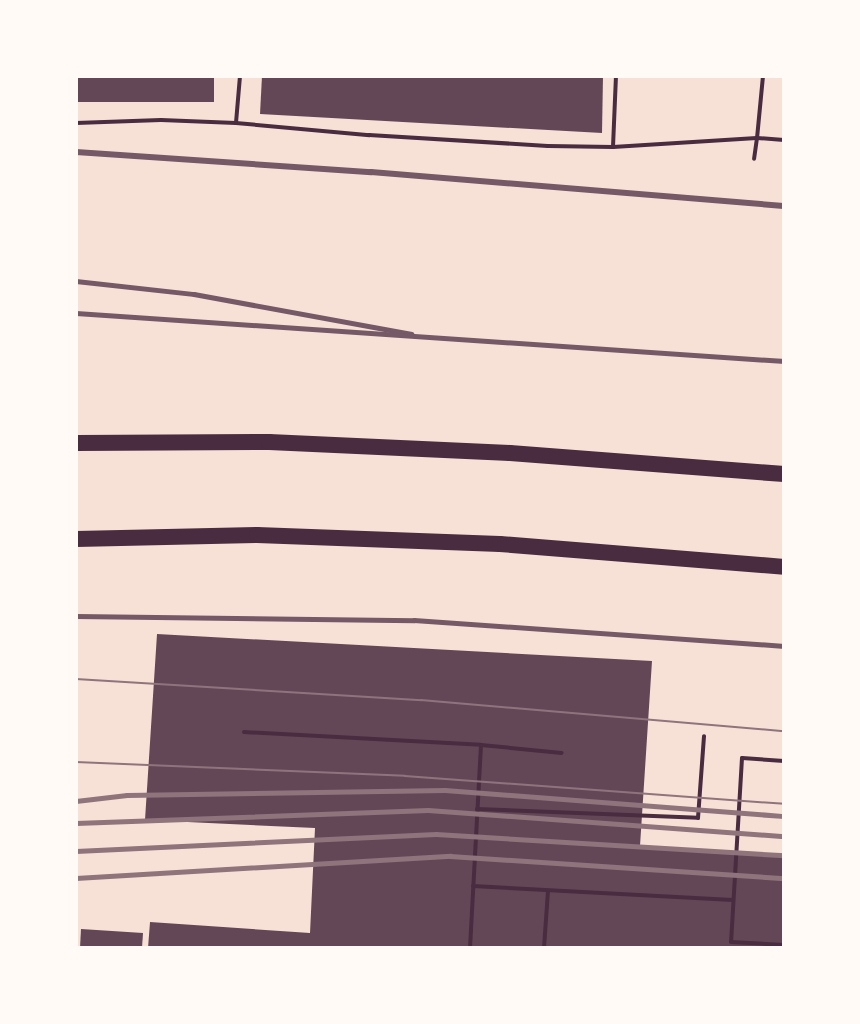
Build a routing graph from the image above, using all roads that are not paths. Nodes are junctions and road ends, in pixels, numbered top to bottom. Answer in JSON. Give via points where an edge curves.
{"nodes":[{"id":1,"x":76,"y":152,"type":"edge"},
{"id":2,"x":783,"y":206,"type":"edge"},
{"id":3,"x":76,"y":281,"type":"edge"},
{"id":4,"x":76,"y":313,"type":"edge"},
{"id":5,"x":435,"y":339,"type":"junction"},
{"id":6,"x":783,"y":362,"type":"edge"},
{"id":7,"x":76,"y":443,"type":"edge"},
{"id":8,"x":783,"y":474,"type":"edge"},
{"id":9,"x":76,"y":539,"type":"edge"},
{"id":10,"x":783,"y":567,"type":"edge"},
{"id":11,"x":76,"y":616,"type":"edge"},
{"id":12,"x":783,"y":646,"type":"edge"}],
"edges":[{"from":1,"to":2,"type":"street"},
{"from":3,"to":5,"type":"lane","via":[[194,294]]},
{"from":4,"to":5,"type":"lane"},
{"from":5,"to":6,"type":"lane"},
{"from":7,"to":8,"type":"highway","via":[[268,442],[510,453]]},
{"from":9,"to":10,"type":"highway","via":[[257,535],[500,544]]},
{"from":11,"to":12,"type":"lane","via":[[414,620]]}]}
